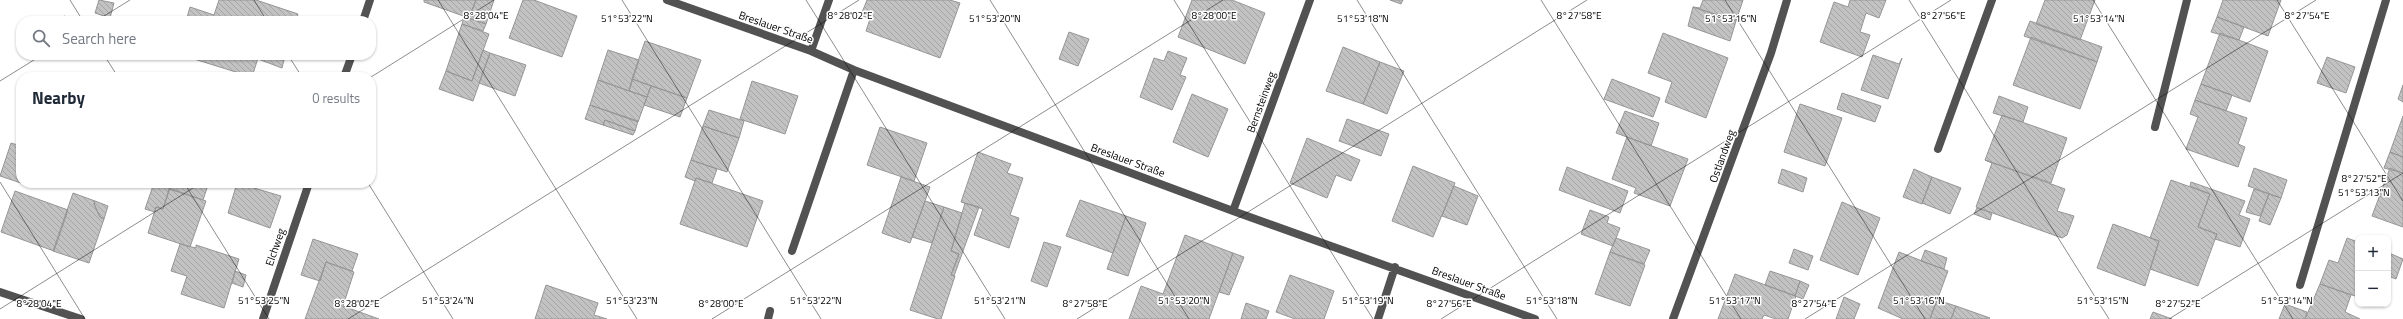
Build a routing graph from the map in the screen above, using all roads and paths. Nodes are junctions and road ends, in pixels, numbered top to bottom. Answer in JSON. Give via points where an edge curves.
{"nodes":[{"id":1,"x":370,"y":0,"type":"edge"},
{"id":2,"x":667,"y":0,"type":"edge"},
{"id":3,"x":829,"y":0,"type":"edge"},
{"id":4,"x":1310,"y":0,"type":"edge"},
{"id":5,"x":1787,"y":0,"type":"edge"},
{"id":6,"x":1992,"y":0,"type":"edge"},
{"id":7,"x":2187,"y":0,"type":"edge"},
{"id":8,"x":2386,"y":0,"type":"edge"},
{"id":9,"x":365,"y":16,"type":"edge"},
{"id":10,"x":811,"y":51,"type":"junction"},
{"id":11,"x":350,"y":60,"type":"edge"},
{"id":12,"x":854,"y":70,"type":"junction"},
{"id":13,"x":346,"y":72,"type":"edge"},
{"id":14,"x":2155,"y":127,"type":"dead end"},
{"id":15,"x":1938,"y":149,"type":"dead end"},
{"id":16,"x":307,"y":188,"type":"edge"},
{"id":17,"x":1233,"y":211,"type":"junction"},
{"id":18,"x":792,"y":251,"type":"dead end"},
{"id":19,"x":1395,"y":267,"type":"junction"},
{"id":20,"x":2300,"y":285,"type":"dead end"},
{"id":21,"x":0,"y":292,"type":"edge"},
{"id":22,"x":75,"y":318,"type":"edge"},
{"id":23,"x":263,"y":319,"type":"edge"},
{"id":24,"x":1378,"y":319,"type":"edge"},
{"id":25,"x":1535,"y":319,"type":"edge"},
{"id":26,"x":1673,"y":319,"type":"edge"}],
"edges":[{"from":1,"to":9,"type":"street"},
{"from":2,"to":10,"type":"street","name":"Breslauer Straße"},
{"from":3,"to":10,"type":"street"},
{"from":4,"to":17,"type":"street","name":"Bernsteinweg"},
{"from":5,"to":26,"type":"street","name":"Ostlandweg","via":[[1771,54]]},
{"from":6,"to":15,"type":"street"},
{"from":7,"to":14,"type":"street"},
{"from":8,"to":20,"type":"street"},
{"from":10,"to":12,"type":"street","name":"Breslauer Straße"},
{"from":11,"to":13,"type":"street"},
{"from":12,"to":17,"type":"street","name":"Breslauer Straße"},
{"from":12,"to":18,"type":"street"},
{"from":16,"to":23,"type":"street","name":"Elchweg"},
{"from":17,"to":19,"type":"street","name":"Breslauer Straße"},
{"from":19,"to":24,"type":"street"},
{"from":19,"to":25,"type":"street","name":"Breslauer Straße"},
{"from":21,"to":22,"type":"street"}]}
